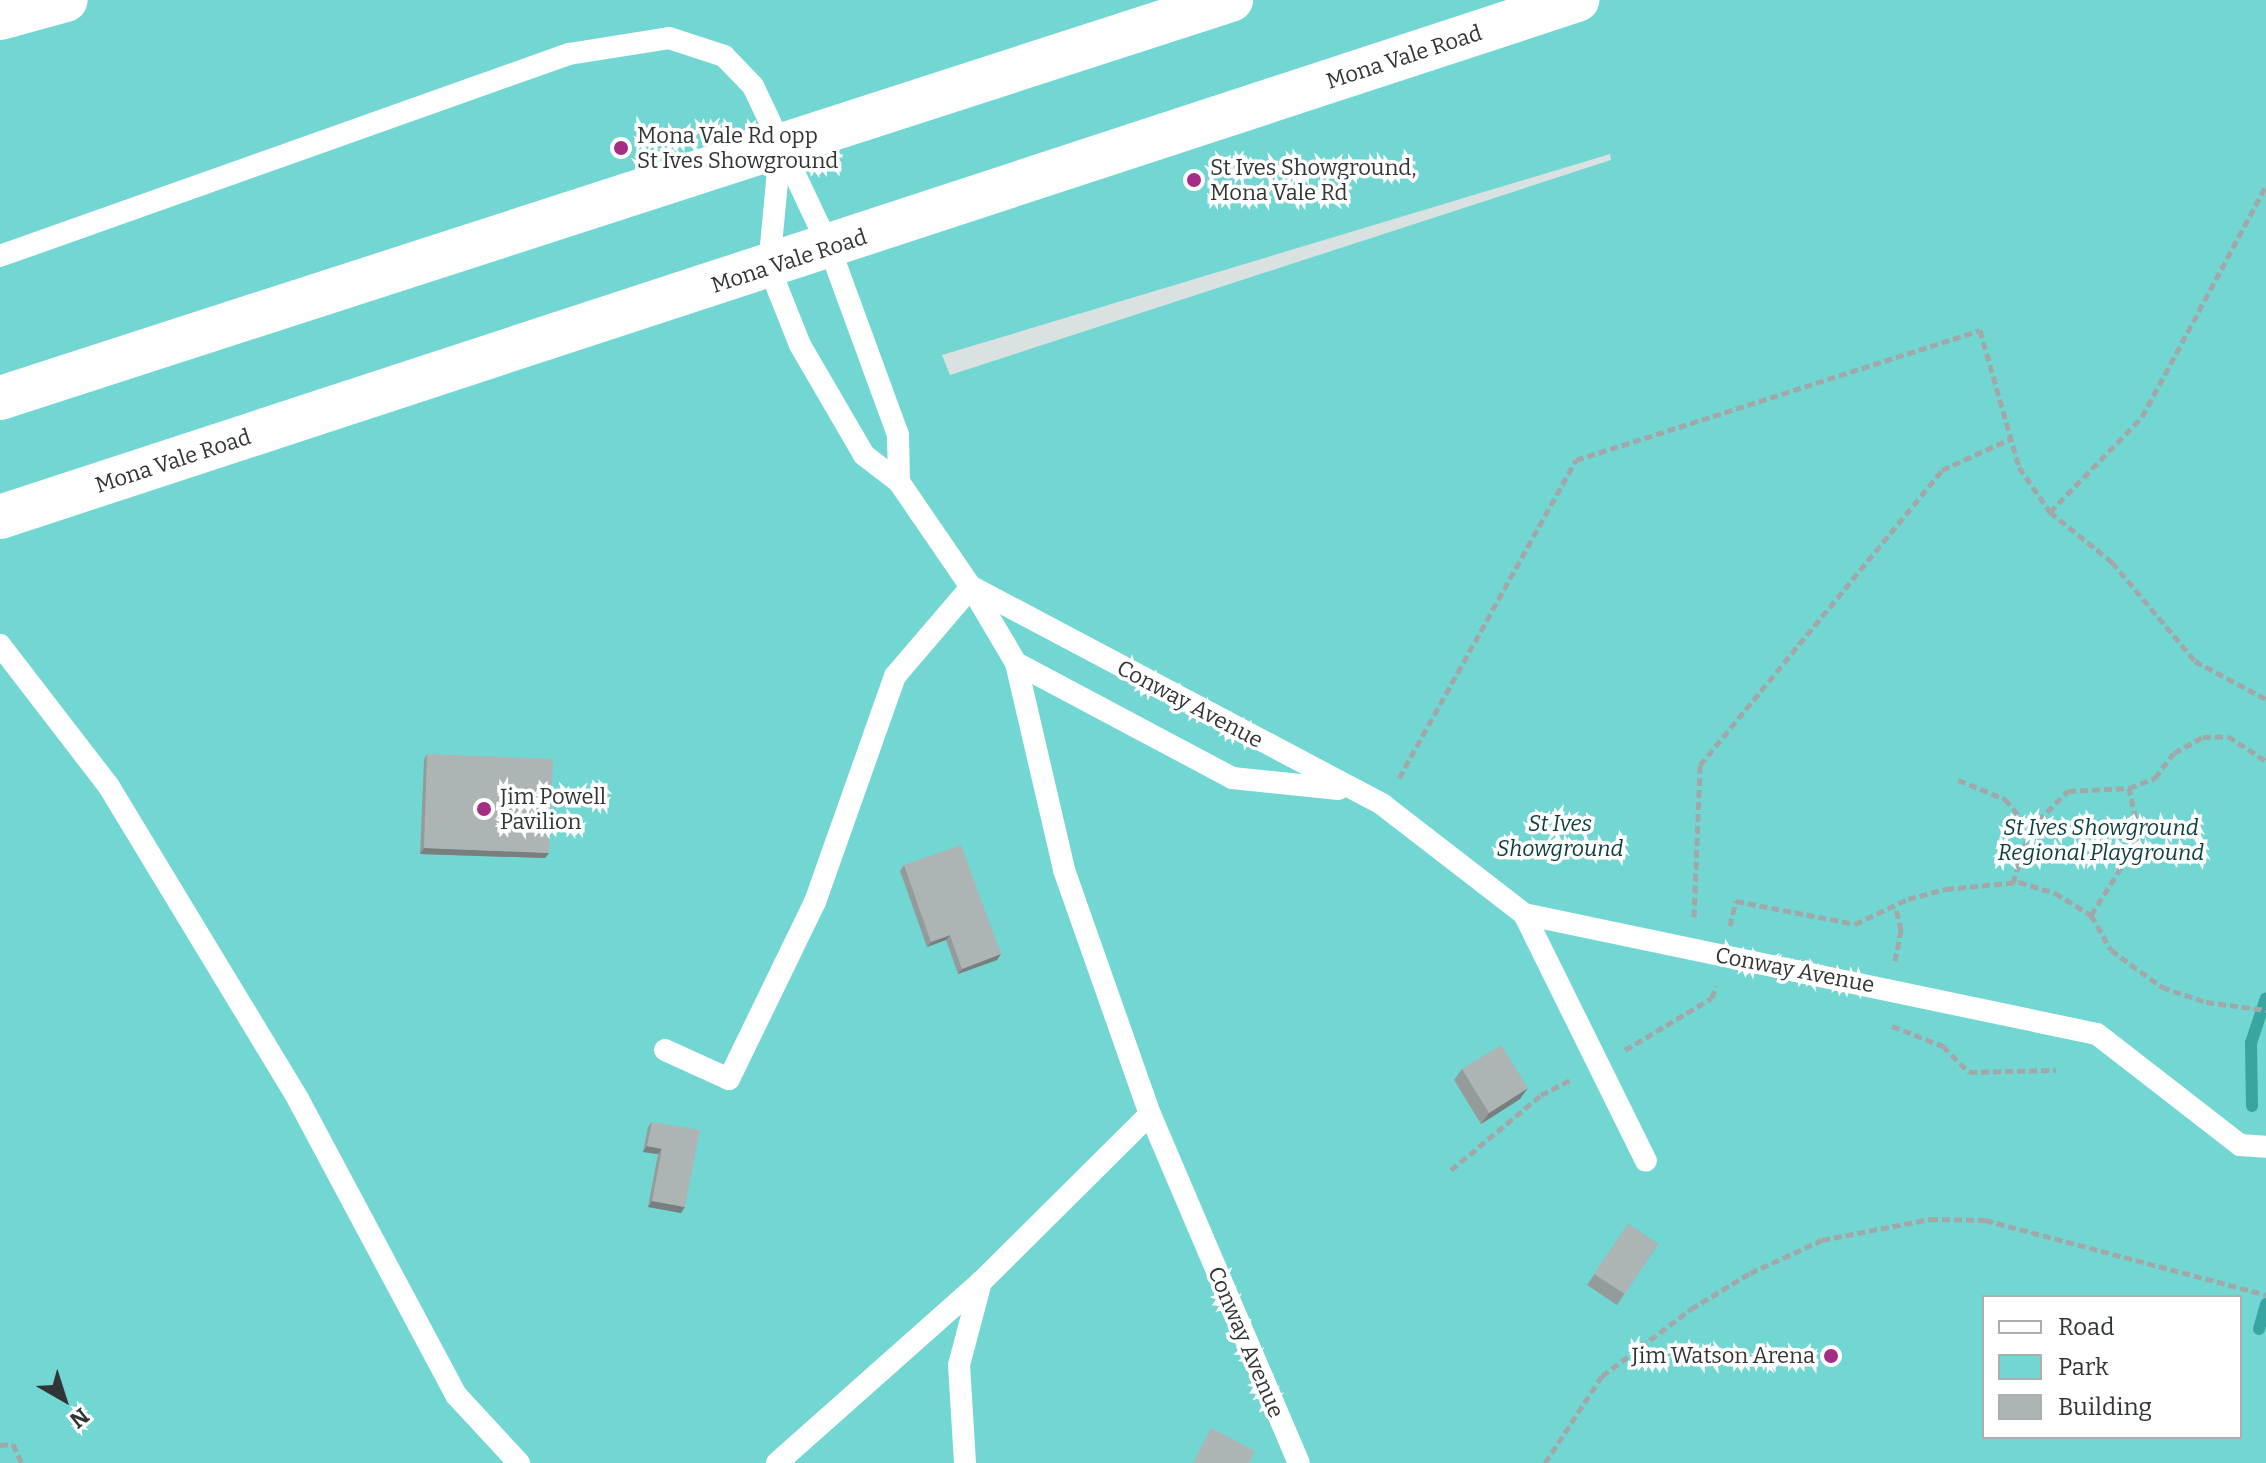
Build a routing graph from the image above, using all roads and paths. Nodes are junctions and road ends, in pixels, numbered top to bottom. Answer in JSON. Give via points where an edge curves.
{"nodes":[{"id":1,"x":66,"y":0,"type":"edge"},
{"id":2,"x":1231,"y":0,"type":"edge"},
{"id":3,"x":1577,"y":0,"type":"edge"},
{"id":4,"x":0,"y":18,"type":"edge"},
{"id":5,"x":780,"y":150,"type":"junction"},
{"id":6,"x":2266,"y":186,"type":"edge"},
{"id":7,"x":830,"y":249,"type":"junction"},
{"id":8,"x":0,"y":256,"type":"edge"},
{"id":9,"x":769,"y":267,"type":"junction"},
{"id":10,"x":0,"y":398,"type":"edge"},
{"id":11,"x":2010,"y":439,"type":"junction"},
{"id":12,"x":899,"y":482,"type":"junction"},
{"id":13,"x":2050,"y":512,"type":"junction"},
{"id":14,"x":0,"y":517,"type":"edge"},
{"id":15,"x":971,"y":587,"type":"junction"},
{"id":16,"x":0,"y":645,"type":"edge"},
{"id":17,"x":1016,"y":663,"type":"junction"},
{"id":18,"x":2266,"y":699,"type":"edge"},
{"id":19,"x":2266,"y":761,"type":"edge"},
{"id":20,"x":1958,"y":780,"type":"dead end"},
{"id":21,"x":2129,"y":788,"type":"junction"},
{"id":22,"x":1350,"y":790,"type":"junction"},
{"id":23,"x":1383,"y":805,"type":"junction"},
{"id":24,"x":2030,"y":829,"type":"junction"},
{"id":25,"x":2012,"y":884,"type":"dead end"},
{"id":26,"x":1524,"y":914,"type":"junction"},
{"id":27,"x":2091,"y":915,"type":"dead end"},
{"id":28,"x":1693,"y":950,"type":"junction"},
{"id":29,"x":2233,"y":1007,"type":"dead end"},
{"id":30,"x":2266,"y":1010,"type":"edge"},
{"id":31,"x":1894,"y":1028,"type":"dead end"},
{"id":32,"x":665,"y":1050,"type":"dead end"},
{"id":33,"x":2056,"y":1070,"type":"dead end"},
{"id":34,"x":1150,"y":1114,"type":"junction"},
{"id":35,"x":2266,"y":1147,"type":"edge"},
{"id":36,"x":1646,"y":1161,"type":"dead end"},
{"id":37,"x":981,"y":1282,"type":"junction"},
{"id":38,"x":2266,"y":1295,"type":"edge"},
{"id":39,"x":0,"y":1445,"type":"edge"},
{"id":40,"x":22,"y":1463,"type":"edge"},
{"id":41,"x":519,"y":1463,"type":"edge"},
{"id":42,"x":777,"y":1463,"type":"edge"},
{"id":43,"x":965,"y":1463,"type":"edge"},
{"id":44,"x":1299,"y":1463,"type":"edge"},
{"id":45,"x":1545,"y":1463,"type":"edge"}],
"edges":[{"from":1,"to":4,"type":"main road"},
{"from":2,"to":5,"type":"main road"},
{"from":3,"to":7,"type":"main road","name":"Mona Vale Road"},
{"from":5,"to":7,"type":"lane"},
{"from":5,"to":8,"type":"lane","via":[[753,86],[724,56],[669,38],[569,54]]},
{"from":5,"to":9,"type":"lane"},
{"from":5,"to":10,"type":"main road"},
{"from":6,"to":13,"type":"path","via":[[2142,417]]},
{"from":7,"to":9,"type":"main road","name":"Mona Vale Road"},
{"from":7,"to":12,"type":"lane","via":[[898,435]]},
{"from":9,"to":12,"type":"lane","via":[[800,345],[864,455]]},
{"from":9,"to":14,"type":"main road","name":"Mona Vale Road"},
{"from":11,"to":13,"type":"path","via":[[2019,467]]},
{"from":11,"to":23,"type":"path","via":[[1980,330],[1576,460]]},
{"from":11,"to":28,"type":"path","via":[[1942,470],[1700,765]]},
{"from":12,"to":15,"type":"lane"},
{"from":13,"to":18,"type":"path","via":[[2112,562],[2195,661]]},
{"from":15,"to":17,"type":"lane","name":"Conway Avenue"},
{"from":15,"to":22,"type":"lane","name":"Conway Avenue"},
{"from":15,"to":32,"type":"lane","via":[[895,676],[815,902],[729,1079]]},
{"from":16,"to":41,"type":"lane","via":[[108,785],[298,1099],[456,1395]]},
{"from":17,"to":22,"type":"lane","via":[[1232,778]]},
{"from":17,"to":34,"type":"lane","name":"Conway Avenue","via":[[1064,870]]},
{"from":19,"to":21,"type":"path","via":[[2228,736],[2203,737],[2174,753],[2155,778]]},
{"from":20,"to":24,"type":"path","via":[[2005,799]]},
{"from":21,"to":24,"type":"path","via":[[2068,791]]},
{"from":21,"to":27,"type":"path","via":[[2138,830],[2135,846]]},
{"from":22,"to":23,"type":"lane","name":"Conway Avenue"},
{"from":23,"to":26,"type":"lane","name":"Conway Avenue"},
{"from":24,"to":25,"type":"path"},
{"from":26,"to":28,"type":"lane","name":"Conway Avenue"},
{"from":26,"to":36,"type":"lane"},
{"from":28,"to":35,"type":"lane","name":"Conway Avenue","via":[[2097,1034],[2240,1145]]},
{"from":29,"to":30,"type":"path"},
{"from":31,"to":33,"type":"path","via":[[1943,1046],[1969,1072]]},
{"from":34,"to":37,"type":"lane"},
{"from":34,"to":44,"type":"lane","name":"Conway Avenue"},
{"from":37,"to":42,"type":"lane"},
{"from":37,"to":43,"type":"lane","via":[[959,1365]]},
{"from":38,"to":45,"type":"path","via":[[1985,1220],[1930,1219],[1822,1240],[1750,1273],[1691,1309],[1602,1376]]},
{"from":39,"to":40,"type":"path","via":[[13,1444]]}]}
